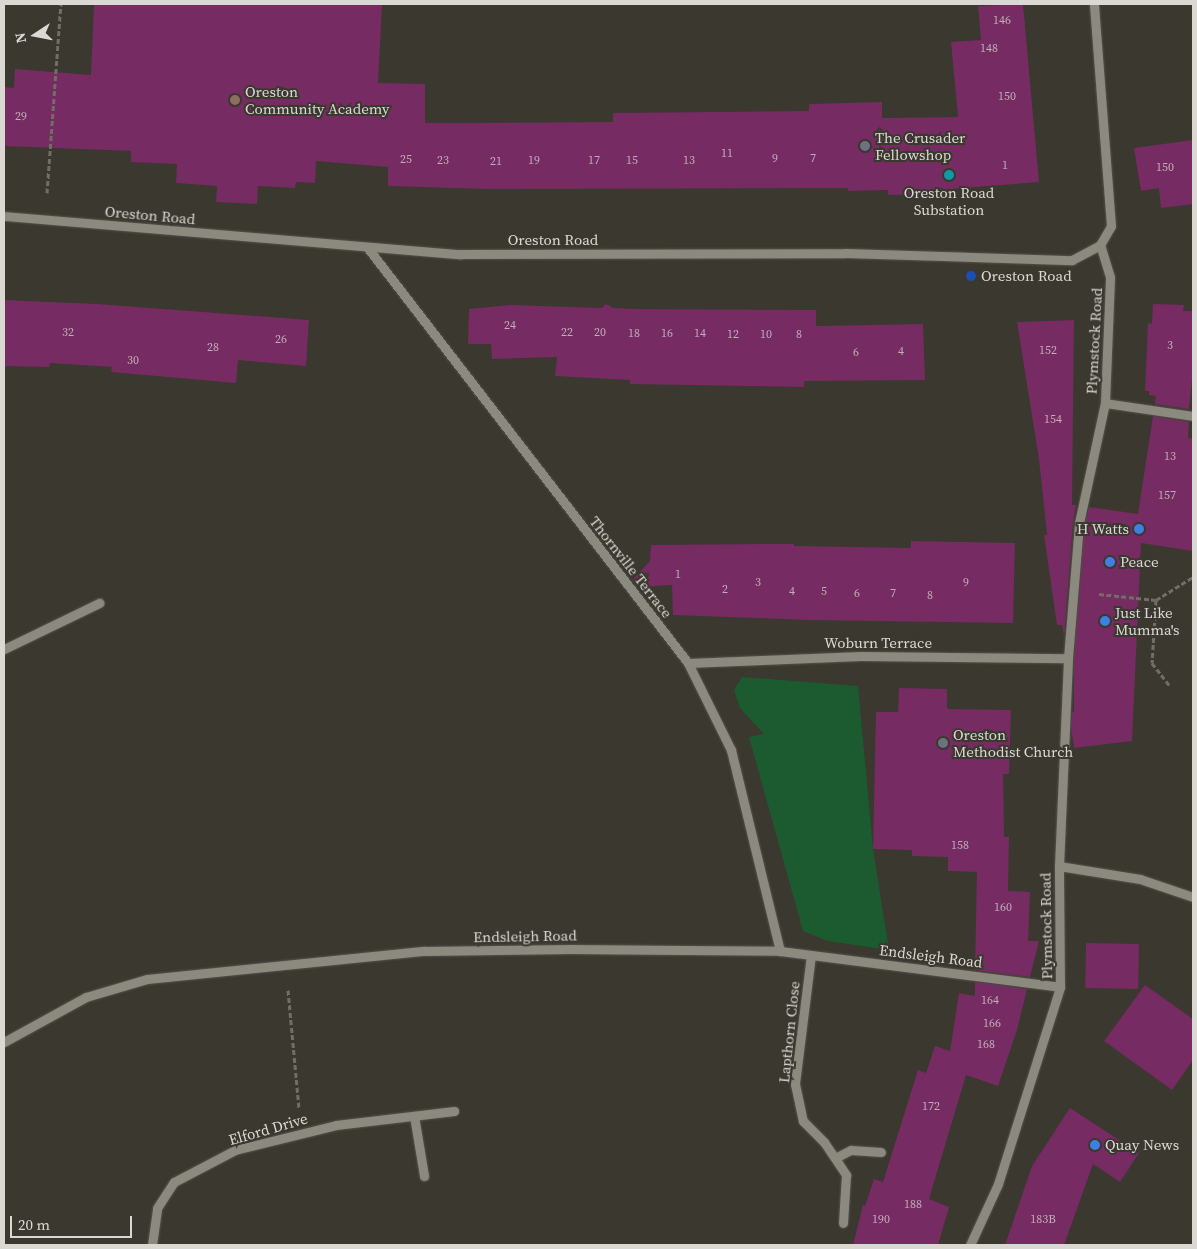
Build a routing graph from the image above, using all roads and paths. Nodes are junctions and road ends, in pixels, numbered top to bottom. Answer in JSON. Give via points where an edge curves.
{"nodes":[{"id":1,"x":61,"y":4,"type":"edge"},
{"id":2,"x":1094,"y":4,"type":"edge"},
{"id":3,"x":4,"y":216,"type":"edge"},
{"id":4,"x":45,"y":220,"type":"junction"},
{"id":5,"x":1100,"y":244,"type":"junction"},
{"id":6,"x":367,"y":246,"type":"junction"},
{"id":7,"x":1104,"y":403,"type":"junction"},
{"id":8,"x":1193,"y":416,"type":"edge"},
{"id":9,"x":1193,"y":577,"type":"edge"},
{"id":10,"x":1073,"y":591,"type":"junction"},
{"id":11,"x":1156,"y":600,"type":"junction"},
{"id":12,"x":99,"y":603,"type":"dead end"},
{"id":13,"x":4,"y":649,"type":"edge"},
{"id":14,"x":1068,"y":658,"type":"junction"},
{"id":15,"x":688,"y":663,"type":"junction"},
{"id":16,"x":1169,"y":685,"type":"dead end"},
{"id":17,"x":1059,"y":866,"type":"junction"},
{"id":18,"x":1193,"y":897,"type":"edge"},
{"id":19,"x":780,"y":951,"type":"junction"},
{"id":20,"x":810,"y":955,"type":"junction"},
{"id":21,"x":286,"y":966,"type":"junction"},
{"id":22,"x":1060,"y":986,"type":"junction"},
{"id":23,"x":4,"y":1042,"type":"edge"},
{"id":24,"x":454,"y":1111,"type":"dead end"},
{"id":25,"x":414,"y":1116,"type":"junction"},
{"id":26,"x":302,"y":1134,"type":"junction"},
{"id":27,"x":881,"y":1152,"type":"dead end"},
{"id":28,"x":835,"y":1158,"type":"junction"},
{"id":29,"x":424,"y":1176,"type":"dead end"},
{"id":30,"x":843,"y":1223,"type":"dead end"},
{"id":31,"x":152,"y":1245,"type":"edge"},
{"id":32,"x":970,"y":1245,"type":"edge"}],
"edges":[{"from":1,"to":4,"type":"path"},
{"from":2,"to":5,"type":"street","via":[[1111,226]]},
{"from":3,"to":4,"type":"street","name":"Oreston Road"},
{"from":4,"to":6,"type":"street","name":"Oreston Road"},
{"from":5,"to":6,"type":"street","name":"Oreston Road","via":[[1072,260],[845,253],[460,254]]},
{"from":5,"to":7,"type":"street","name":"Plymstock Road","via":[[1110,276]]},
{"from":6,"to":15,"type":"street","name":"Thornville Terrace"},
{"from":7,"to":8,"type":"street"},
{"from":7,"to":10,"type":"street","name":"Plymstock Road","via":[[1079,523]]},
{"from":9,"to":11,"type":"path"},
{"from":10,"to":11,"type":"path"},
{"from":10,"to":14,"type":"street","name":"Plymstock Road"},
{"from":11,"to":16,"type":"path","via":[[1152,664]]},
{"from":12,"to":13,"type":"street"},
{"from":14,"to":15,"type":"street","name":"Woburn Terrace","via":[[861,656]]},
{"from":14,"to":17,"type":"street","name":"Plymstock Road"},
{"from":15,"to":19,"type":"street","name":"Thornville Terrace","via":[[731,750]]},
{"from":17,"to":18,"type":"street","via":[[1140,879]]},
{"from":17,"to":22,"type":"street","name":"Plymstock Road"},
{"from":19,"to":20,"type":"street","name":"Endsleigh Road"},
{"from":19,"to":21,"type":"street","name":"Endsleigh Road","via":[[425,951]]},
{"from":20,"to":22,"type":"street","name":"Endsleigh Road"},
{"from":20,"to":28,"type":"street","name":"Lapthorn Close","via":[[795,1084],[803,1122]]},
{"from":21,"to":23,"type":"street","name":"Endsleigh Road","via":[[147,979],[86,998]]},
{"from":21,"to":26,"type":"path"},
{"from":22,"to":32,"type":"street","name":"Plymstock Road","via":[[998,1184]]},
{"from":24,"to":25,"type":"street","name":"Elford Drive"},
{"from":25,"to":26,"type":"street","name":"Elford Drive","via":[[336,1125]]},
{"from":25,"to":29,"type":"street"},
{"from":26,"to":31,"type":"street","name":"Elford Drive","via":[[235,1150],[174,1182],[157,1208]]},
{"from":27,"to":28,"type":"street","via":[[851,1150]]},
{"from":28,"to":30,"type":"street","name":"Lapthorn Close","via":[[846,1175]]}]}
